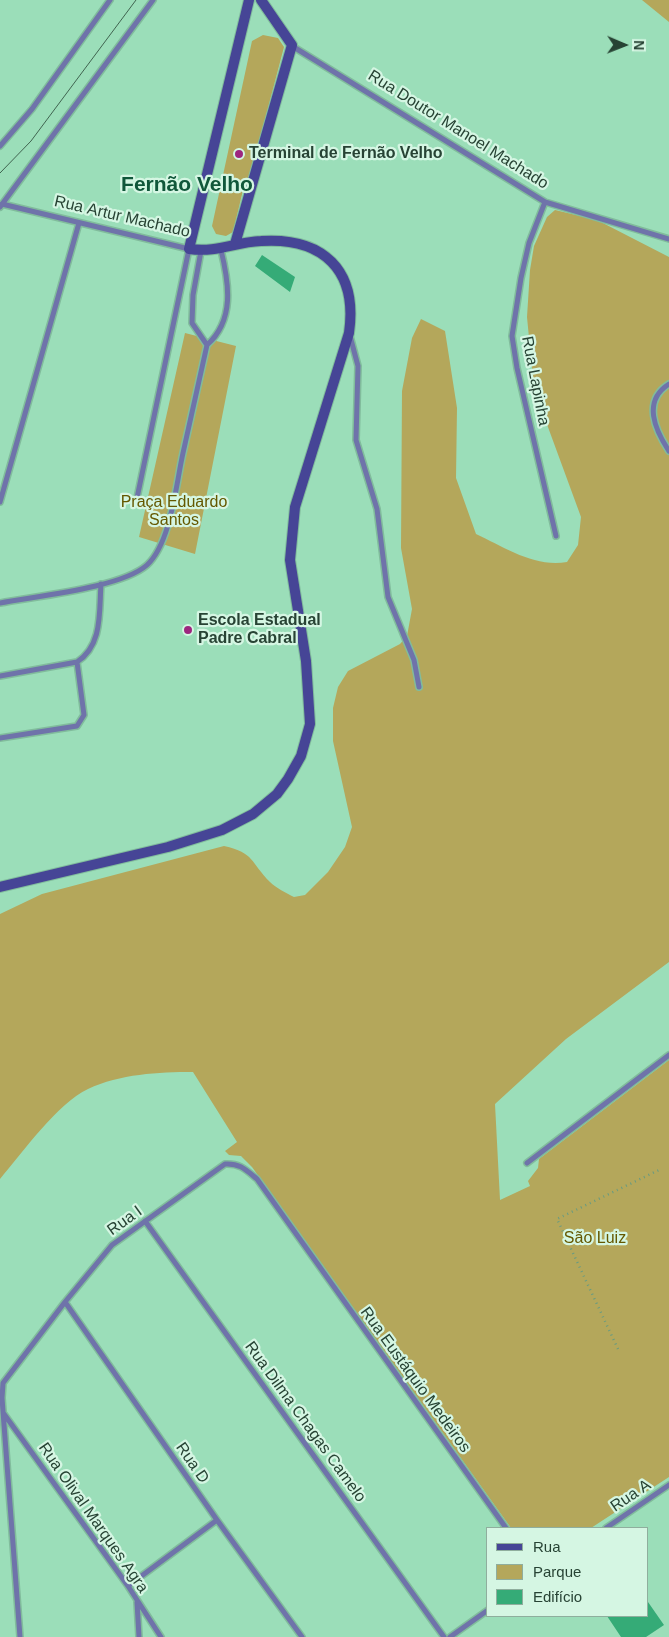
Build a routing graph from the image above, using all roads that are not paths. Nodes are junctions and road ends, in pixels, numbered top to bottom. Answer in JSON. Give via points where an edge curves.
{"nodes":[{"id":1,"x":110,"y":0,"type":"edge"},
{"id":2,"x":154,"y":0,"type":"edge"},
{"id":3,"x":250,"y":0,"type":"edge"},
{"id":4,"x":261,"y":0,"type":"edge"},
{"id":5,"x":292,"y":45,"type":"junction"},
{"id":6,"x":0,"y":146,"type":"edge"},
{"id":7,"x":546,"y":202,"type":"junction"},
{"id":8,"x":1,"y":205,"type":"edge"},
{"id":9,"x":79,"y":223,"type":"junction"},
{"id":10,"x":669,"y":240,"type":"edge"},
{"id":11,"x":235,"y":244,"type":"junction"},
{"id":12,"x":189,"y":249,"type":"junction"},
{"id":13,"x":221,"y":250,"type":"junction"},
{"id":14,"x":201,"y":251,"type":"junction"},
{"id":15,"x":349,"y":333,"type":"junction"},
{"id":16,"x":207,"y":346,"type":"junction"},
{"id":17,"x":669,"y":384,"type":"edge"},
{"id":18,"x":669,"y":451,"type":"edge"},
{"id":19,"x":136,"y":498,"type":"dead end"},
{"id":20,"x":0,"y":502,"type":"edge"},
{"id":21,"x":556,"y":536,"type":"dead end"},
{"id":22,"x":101,"y":584,"type":"junction"},
{"id":23,"x":0,"y":603,"type":"edge"},
{"id":24,"x":77,"y":662,"type":"junction"},
{"id":25,"x":0,"y":676,"type":"edge"},
{"id":26,"x":419,"y":687,"type":"dead end"},
{"id":27,"x":0,"y":738,"type":"edge"},
{"id":28,"x":0,"y":886,"type":"edge"},
{"id":29,"x":669,"y":1056,"type":"edge"},
{"id":30,"x":527,"y":1163,"type":"dead end"},
{"id":31,"x":146,"y":1221,"type":"junction"},
{"id":32,"x":303,"y":1246,"type":"joint"},
{"id":33,"x":65,"y":1302,"type":"junction"},
{"id":34,"x":3,"y":1414,"type":"junction"},
{"id":35,"x":669,"y":1485,"type":"edge"},
{"id":36,"x":217,"y":1520,"type":"junction"},
{"id":37,"x":505,"y":1527,"type":"edge"},
{"id":38,"x":607,"y":1527,"type":"edge"},
{"id":39,"x":128,"y":1586,"type":"junction"},
{"id":40,"x":137,"y":1602,"type":"junction"},
{"id":41,"x":487,"y":1611,"type":"edge"},
{"id":42,"x":20,"y":1637,"type":"edge"},
{"id":43,"x":139,"y":1637,"type":"edge"},
{"id":44,"x":161,"y":1637,"type":"edge"},
{"id":45,"x":302,"y":1637,"type":"edge"},
{"id":46,"x":444,"y":1637,"type":"edge"},
{"id":47,"x":450,"y":1637,"type":"edge"}],
"edges":[{"from":1,"to":6,"type":"street","via":[[32,108]]},
{"from":2,"to":8,"type":"street"},
{"from":3,"to":12,"type":"street"},
{"from":4,"to":5,"type":"street","name":"Rua Doutor Manoel Machado"},
{"from":5,"to":7,"type":"street","name":"Rua Doutor Manoel Machado"},
{"from":5,"to":11,"type":"street"},
{"from":7,"to":10,"type":"street","name":"Rua Doutor Manoel Machado"},
{"from":7,"to":21,"type":"street","name":"Rua Lapinha","via":[[529,243],[512,336]]},
{"from":8,"to":9,"type":"street","name":"Rua Artur Machado"},
{"from":9,"to":12,"type":"street","name":"Rua Artur Machado"},
{"from":9,"to":20,"type":"street"},
{"from":11,"to":13,"type":"street","name":"Rua Artur Machado"},
{"from":11,"to":15,"type":"street","name":"Rua Artur Machado","via":[[290,241],[319,252],[336,264],[348,286],[352,312]]},
{"from":12,"to":14,"type":"street","name":"Rua Artur Machado"},
{"from":12,"to":19,"type":"street"},
{"from":13,"to":14,"type":"street","name":"Rua Artur Machado"},
{"from":13,"to":16,"type":"street","via":[[229,280],[227,311],[218,336]]},
{"from":14,"to":16,"type":"street","via":[[193,294],[192,323]]},
{"from":15,"to":26,"type":"street","via":[[358,366],[356,440],[377,510],[388,597],[414,660]]},
{"from":15,"to":28,"type":"street","name":"Rua Artur Machado","via":[[295,507],[290,560],[306,660],[310,724],[301,756],[288,779],[277,794],[253,814],[222,830],[168,847]]},
{"from":16,"to":22,"type":"street","via":[[172,510],[158,548],[146,565]]},
{"from":17,"to":18,"type":"street","via":[[660,389],[652,413],[656,431]]},
{"from":22,"to":23,"type":"street"},
{"from":22,"to":24,"type":"street","via":[[98,630],[88,655]]},
{"from":24,"to":25,"type":"street"},
{"from":24,"to":27,"type":"street","via":[[84,715],[77,726]]},
{"from":29,"to":30,"type":"street"},
{"from":31,"to":32,"type":"street","name":"Rua I","via":[[212,1172],[234,1163],[257,1179]]},
{"from":31,"to":33,"type":"street","name":"Rua I","via":[[112,1245]]},
{"from":31,"to":46,"type":"street","name":"Rua Dilma Chagas Camelo"},
{"from":32,"to":37,"type":"street","name":"Rua Eustáquio Medeiros"},
{"from":33,"to":34,"type":"street","name":"Rua I","via":[[3,1383]]},
{"from":33,"to":36,"type":"street","name":"Rua D"},
{"from":34,"to":39,"type":"street","name":"Rua Olival Marques Agra"},
{"from":34,"to":42,"type":"street","name":"Rua I"},
{"from":35,"to":38,"type":"street","name":"Rua A"},
{"from":36,"to":39,"type":"street"},
{"from":36,"to":45,"type":"street","name":"Rua D"},
{"from":39,"to":40,"type":"street","name":"Rua Olival Marques Agra"},
{"from":40,"to":43,"type":"street"},
{"from":40,"to":44,"type":"street","name":"Rua Olival Marques Agra"},
{"from":41,"to":47,"type":"street"}]}
